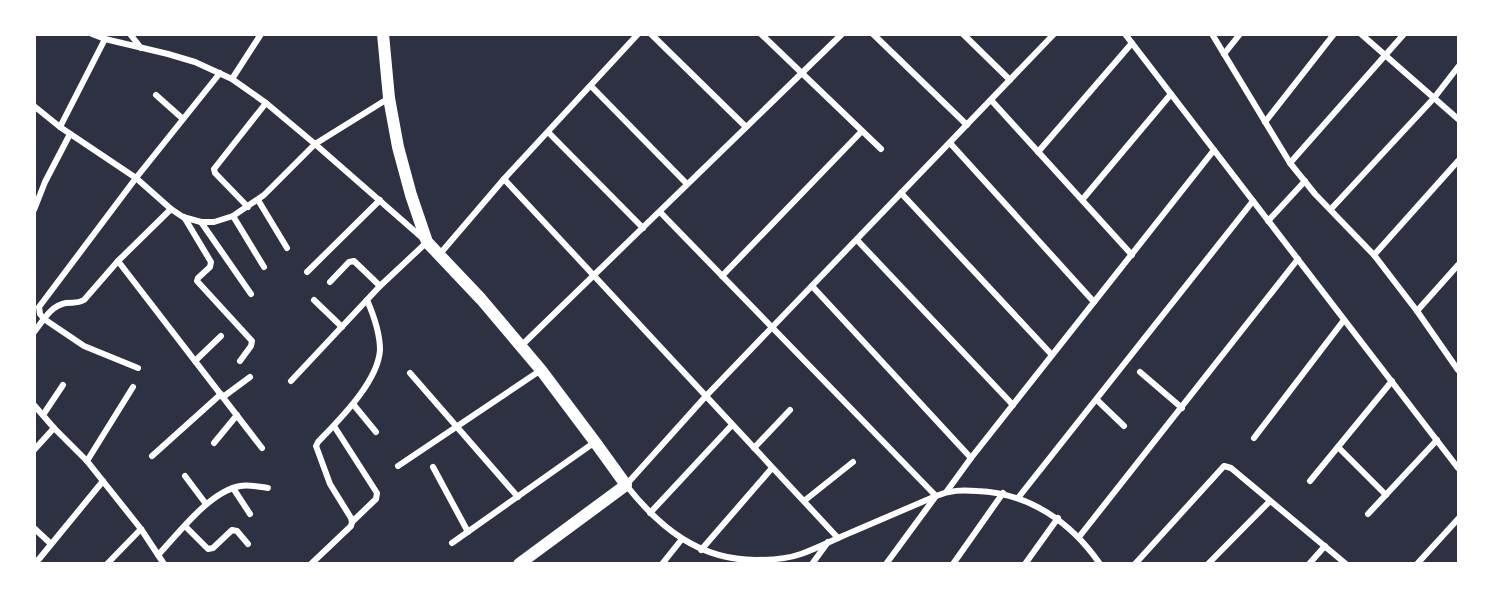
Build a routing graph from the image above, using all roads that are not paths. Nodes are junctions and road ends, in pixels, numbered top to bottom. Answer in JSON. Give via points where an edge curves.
{"nodes":[{"id":1,"x":92,"y":34,"type":"edge"},
{"id":2,"x":130,"y":34,"type":"edge"},
{"id":3,"x":261,"y":34,"type":"edge"},
{"id":4,"x":384,"y":34,"type":"edge"},
{"id":5,"x":638,"y":34,"type":"edge"},
{"id":6,"x":651,"y":34,"type":"edge"},
{"id":7,"x":761,"y":34,"type":"edge"},
{"id":8,"x":842,"y":34,"type":"edge"},
{"id":9,"x":873,"y":34,"type":"edge"},
{"id":10,"x":963,"y":34,"type":"edge"},
{"id":11,"x":1054,"y":34,"type":"edge"},
{"id":12,"x":1125,"y":34,"type":"edge"},
{"id":13,"x":1212,"y":34,"type":"edge"},
{"id":14,"x":1240,"y":34,"type":"edge"},
{"id":15,"x":1334,"y":34,"type":"edge"},
{"id":16,"x":1361,"y":34,"type":"edge"},
{"id":17,"x":1404,"y":34,"type":"edge"},
{"id":18,"x":105,"y":39,"type":"junction"},
{"id":19,"x":1132,"y":43,"type":"junction"},
{"id":20,"x":141,"y":48,"type":"junction"},
{"id":21,"x":1224,"y":54,"type":"junction"},
{"id":22,"x":1386,"y":56,"type":"junction"},
{"id":23,"x":1458,"y":68,"type":"edge"},
{"id":24,"x":220,"y":73,"type":"junction"},
{"id":25,"x":802,"y":74,"type":"junction"},
{"id":26,"x":232,"y":79,"type":"junction"},
{"id":27,"x":1010,"y":80,"type":"junction"},
{"id":28,"x":591,"y":86,"type":"junction"},
{"id":29,"x":1171,"y":94,"type":"junction"},
{"id":30,"x":156,"y":95,"type":"dead end"},
{"id":31,"x":389,"y":98,"type":"junction"},
{"id":32,"x":1434,"y":98,"type":"junction"},
{"id":33,"x":991,"y":100,"type":"junction"},
{"id":34,"x":266,"y":103,"type":"junction"},
{"id":35,"x":36,"y":108,"type":"edge"},
{"id":36,"x":34,"y":116,"type":"edge"},
{"id":37,"x":183,"y":119,"type":"junction"},
{"id":38,"x":1458,"y":119,"type":"edge"},
{"id":39,"x":1265,"y":122,"type":"junction"},
{"id":40,"x":967,"y":125,"type":"junction"},
{"id":41,"x":60,"y":127,"type":"junction"},
{"id":42,"x":746,"y":127,"type":"junction"},
{"id":43,"x":862,"y":131,"type":"junction"},
{"id":44,"x":548,"y":132,"type":"junction"},
{"id":45,"x":70,"y":134,"type":"junction"},
{"id":46,"x":950,"y":143,"type":"junction"},
{"id":47,"x":315,"y":144,"type":"junction"},
{"id":48,"x":880,"y":149,"type":"dead end"},
{"id":49,"x":1214,"y":150,"type":"junction"},
{"id":50,"x":1038,"y":152,"type":"junction"},
{"id":51,"x":1458,"y":161,"type":"edge"},
{"id":52,"x":1290,"y":163,"type":"junction"},
{"id":53,"x":136,"y":178,"type":"junction"},
{"id":54,"x":504,"y":179,"type":"junction"},
{"id":55,"x":1305,"y":181,"type":"junction"},
{"id":56,"x":687,"y":184,"type":"junction"},
{"id":57,"x":901,"y":193,"type":"junction"},
{"id":58,"x":258,"y":200,"type":"junction"},
{"id":59,"x":380,"y":200,"type":"junction"},
{"id":60,"x":1082,"y":200,"type":"junction"},
{"id":61,"x":1253,"y":201,"type":"junction"},
{"id":62,"x":248,"y":207,"type":"junction"},
{"id":63,"x":171,"y":209,"type":"junction"},
{"id":64,"x":1331,"y":209,"type":"junction"},
{"id":65,"x":34,"y":210,"type":"edge"},
{"id":66,"x":660,"y":212,"type":"junction"},
{"id":67,"x":233,"y":216,"type":"junction"},
{"id":68,"x":183,"y":217,"type":"junction"},
{"id":69,"x":1268,"y":221,"type":"junction"},
{"id":70,"x":201,"y":222,"type":"junction"},
{"id":71,"x":643,"y":228,"type":"junction"},
{"id":72,"x":857,"y":240,"type":"junction"},
{"id":73,"x":427,"y":242,"type":"junction"},
{"id":74,"x":287,"y":248,"type":"dead end"},
{"id":75,"x":439,"y":255,"type":"junction"},
{"id":76,"x":1132,"y":255,"type":"junction"},
{"id":77,"x":1374,"y":255,"type":"junction"},
{"id":78,"x":1298,"y":259,"type":"junction"},
{"id":79,"x":118,"y":261,"type":"junction"},
{"id":80,"x":1458,"y":265,"type":"edge"},
{"id":81,"x":264,"y":267,"type":"dead end"},
{"id":82,"x":308,"y":272,"type":"dead end"},
{"id":83,"x":594,"y":276,"type":"junction"},
{"id":84,"x":722,"y":276,"type":"junction"},
{"id":85,"x":330,"y":282,"type":"dead end"},
{"id":86,"x":380,"y":286,"type":"junction"},
{"id":87,"x":812,"y":286,"type":"junction"},
{"id":88,"x":251,"y":294,"type":"dead end"},
{"id":89,"x":314,"y":300,"type":"dead end"},
{"id":90,"x":367,"y":300,"type":"junction"},
{"id":91,"x":1094,"y":302,"type":"junction"},
{"id":92,"x":1417,"y":311,"type":"junction"},
{"id":93,"x":44,"y":319,"type":"junction"},
{"id":94,"x":1344,"y":320,"type":"junction"},
{"id":95,"x":342,"y":327,"type":"junction"},
{"id":96,"x":772,"y":328,"type":"junction"},
{"id":97,"x":34,"y":332,"type":"edge"},
{"id":98,"x":221,"y":336,"type":"dead end"},
{"id":99,"x":521,"y":346,"type":"junction"},
{"id":100,"x":1052,"y":355,"type":"junction"},
{"id":101,"x":195,"y":361,"type":"junction"},
{"id":102,"x":240,"y":361,"type":"dead end"},
{"id":103,"x":138,"y":368,"type":"dead end"},
{"id":104,"x":541,"y":370,"type":"junction"},
{"id":105,"x":1458,"y":370,"type":"edge"},
{"id":106,"x":1140,"y":372,"type":"dead end"},
{"id":107,"x":410,"y":373,"type":"dead end"},
{"id":108,"x":250,"y":377,"type":"dead end"},
{"id":109,"x":291,"y":381,"type":"dead end"},
{"id":110,"x":1392,"y":381,"type":"junction"},
{"id":111,"x":63,"y":385,"type":"dead end"},
{"id":112,"x":133,"y":387,"type":"dead end"},
{"id":113,"x":222,"y":396,"type":"junction"},
{"id":114,"x":706,"y":396,"type":"junction"},
{"id":115,"x":1097,"y":400,"type":"junction"},
{"id":116,"x":353,"y":404,"type":"junction"},
{"id":117,"x":34,"y":405,"type":"edge"},
{"id":118,"x":1013,"y":405,"type":"junction"},
{"id":119,"x":1182,"y":408,"type":"junction"},
{"id":120,"x":790,"y":410,"type":"dead end"},
{"id":121,"x":43,"y":415,"type":"junction"},
{"id":122,"x":237,"y":415,"type":"junction"},
{"id":123,"x":732,"y":425,"type":"junction"},
{"id":124,"x":334,"y":426,"type":"junction"},
{"id":125,"x":456,"y":426,"type":"junction"},
{"id":126,"x":1124,"y":426,"type":"dead end"},
{"id":127,"x":54,"y":428,"type":"junction"},
{"id":128,"x":376,"y":432,"type":"dead end"},
{"id":129,"x":1254,"y":438,"type":"dead end"},
{"id":130,"x":1437,"y":440,"type":"junction"},
{"id":131,"x":595,"y":442,"type":"junction"},
{"id":132,"x":214,"y":443,"type":"dead end"},
{"id":133,"x":1338,"y":447,"type":"junction"},
{"id":134,"x":262,"y":448,"type":"dead end"},
{"id":135,"x":754,"y":448,"type":"junction"},
{"id":136,"x":34,"y":450,"type":"edge"},
{"id":137,"x":152,"y":456,"type":"dead end"},
{"id":138,"x":971,"y":458,"type":"junction"},
{"id":139,"x":87,"y":461,"type":"junction"},
{"id":140,"x":853,"y":462,"type":"dead end"},
{"id":141,"x":398,"y":466,"type":"dead end"},
{"id":142,"x":433,"y":467,"type":"dead end"},
{"id":143,"x":772,"y":468,"type":"junction"},
{"id":144,"x":1458,"y":468,"type":"edge"},
{"id":145,"x":185,"y":476,"type":"dead end"},
{"id":146,"x":103,"y":481,"type":"junction"},
{"id":147,"x":1310,"y":481,"type":"dead end"},
{"id":148,"x":626,"y":485,"type":"junction"},
{"id":149,"x":233,"y":488,"type":"junction"},
{"id":150,"x":268,"y":488,"type":"dead end"},
{"id":151,"x":947,"y":491,"type":"junction"},
{"id":152,"x":1003,"y":493,"type":"junction"},
{"id":153,"x":1386,"y":495,"type":"junction"},
{"id":154,"x":936,"y":496,"type":"junction"},
{"id":155,"x":518,"y":497,"type":"junction"},
{"id":156,"x":1018,"y":498,"type":"junction"},
{"id":157,"x":804,"y":501,"type":"junction"},
{"id":158,"x":1270,"y":501,"type":"junction"},
{"id":159,"x":206,"y":504,"type":"junction"},
{"id":160,"x":650,"y":513,"type":"junction"},
{"id":161,"x":250,"y":514,"type":"dead end"},
{"id":162,"x":1368,"y":514,"type":"dead end"},
{"id":163,"x":1058,"y":518,"type":"junction"},
{"id":164,"x":1458,"y":519,"type":"edge"},
{"id":165,"x":352,"y":522,"type":"junction"},
{"id":166,"x":185,"y":526,"type":"junction"},
{"id":167,"x":34,"y":528,"type":"edge"},
{"id":168,"x":141,"y":529,"type":"junction"},
{"id":169,"x":468,"y":532,"type":"junction"},
{"id":170,"x":1079,"y":537,"type":"junction"},
{"id":171,"x":838,"y":538,"type":"junction"},
{"id":172,"x":682,"y":539,"type":"junction"},
{"id":173,"x":828,"y":542,"type":"junction"},
{"id":174,"x":452,"y":543,"type":"dead end"},
{"id":175,"x":51,"y":544,"type":"junction"},
{"id":176,"x":248,"y":544,"type":"dead end"},
{"id":177,"x":1325,"y":546,"type":"junction"},
{"id":178,"x":701,"y":550,"type":"junction"},
{"id":179,"x":158,"y":555,"type":"junction"},
{"id":180,"x":740,"y":562,"type":"edge"},
{"id":181,"x":162,"y":563,"type":"edge"},
{"id":182,"x":520,"y":563,"type":"edge"},
{"id":183,"x":1099,"y":563,"type":"edge"},
{"id":184,"x":35,"y":564,"type":"edge"},
{"id":185,"x":107,"y":564,"type":"edge"},
{"id":186,"x":311,"y":564,"type":"edge"},
{"id":187,"x":662,"y":564,"type":"edge"},
{"id":188,"x":812,"y":564,"type":"edge"},
{"id":189,"x":886,"y":564,"type":"edge"},
{"id":190,"x":953,"y":564,"type":"edge"},
{"id":191,"x":1025,"y":564,"type":"edge"},
{"id":192,"x":1135,"y":564,"type":"edge"},
{"id":193,"x":1208,"y":564,"type":"edge"},
{"id":194,"x":1309,"y":564,"type":"edge"},
{"id":195,"x":1346,"y":564,"type":"edge"},
{"id":196,"x":1417,"y":564,"type":"edge"}],
"edges":[{"from":1,"to":18,"type":"street"},
{"from":2,"to":20,"type":"street"},
{"from":3,"to":26,"type":"street"},
{"from":4,"to":31,"type":"main road"},
{"from":5,"to":28,"type":"street"},
{"from":6,"to":42,"type":"street"},
{"from":7,"to":25,"type":"street"},
{"from":8,"to":25,"type":"street"},
{"from":9,"to":40,"type":"street"},
{"from":10,"to":27,"type":"street"},
{"from":11,"to":27,"type":"street"},
{"from":12,"to":19,"type":"street"},
{"from":13,"to":21,"type":"street"},
{"from":14,"to":21,"type":"street"},
{"from":15,"to":39,"type":"street"},
{"from":16,"to":22,"type":"street"},
{"from":17,"to":22,"type":"street"},
{"from":18,"to":20,"type":"street"},
{"from":18,"to":41,"type":"street"},
{"from":19,"to":29,"type":"street"},
{"from":19,"to":50,"type":"street"},
{"from":20,"to":24,"type":"street"},
{"from":21,"to":39,"type":"street"},
{"from":22,"to":32,"type":"street"},
{"from":22,"to":52,"type":"street"},
{"from":23,"to":32,"type":"street"},
{"from":24,"to":26,"type":"street"},
{"from":24,"to":37,"type":"street"},
{"from":25,"to":42,"type":"street"},
{"from":25,"to":43,"type":"street"},
{"from":26,"to":34,"type":"street"},
{"from":27,"to":33,"type":"street"},
{"from":28,"to":44,"type":"street"},
{"from":28,"to":56,"type":"street"},
{"from":29,"to":49,"type":"street"},
{"from":29,"to":60,"type":"street"},
{"from":30,"to":37,"type":"street"},
{"from":31,"to":47,"type":"street"},
{"from":31,"to":73,"type":"main road","via":[[400,157]]},
{"from":32,"to":38,"type":"street"},
{"from":32,"to":64,"type":"street"},
{"from":33,"to":40,"type":"street"},
{"from":33,"to":50,"type":"street"},
{"from":34,"to":47,"type":"street"},
{"from":34,"to":62,"type":"street","via":[[214,169]]},
{"from":35,"to":36,"type":"street"},
{"from":35,"to":41,"type":"street"},
{"from":37,"to":53,"type":"street"},
{"from":39,"to":52,"type":"street"},
{"from":40,"to":46,"type":"street"},
{"from":41,"to":45,"type":"street"},
{"from":42,"to":56,"type":"street"},
{"from":43,"to":48,"type":"street"},
{"from":43,"to":84,"type":"street"},
{"from":44,"to":54,"type":"street"},
{"from":44,"to":71,"type":"street"},
{"from":45,"to":53,"type":"street"},
{"from":45,"to":65,"type":"street"},
{"from":46,"to":57,"type":"street"},
{"from":46,"to":91,"type":"street"},
{"from":47,"to":58,"type":"street"},
{"from":47,"to":59,"type":"street"},
{"from":49,"to":61,"type":"street"},
{"from":49,"to":76,"type":"street"},
{"from":50,"to":60,"type":"street"},
{"from":51,"to":77,"type":"street"},
{"from":52,"to":55,"type":"street"},
{"from":53,"to":63,"type":"street"},
{"from":53,"to":93,"type":"street","via":[[41,303],[39,311]]},
{"from":54,"to":75,"type":"street"},
{"from":54,"to":83,"type":"street"},
{"from":55,"to":64,"type":"street"},
{"from":55,"to":69,"type":"street"},
{"from":56,"to":66,"type":"street"},
{"from":57,"to":72,"type":"street"},
{"from":57,"to":100,"type":"street"},
{"from":58,"to":62,"type":"street"},
{"from":58,"to":74,"type":"street"},
{"from":59,"to":73,"type":"street"},
{"from":59,"to":82,"type":"street"},
{"from":60,"to":76,"type":"street"},
{"from":61,"to":69,"type":"street"},
{"from":61,"to":115,"type":"street"},
{"from":62,"to":67,"type":"street"},
{"from":63,"to":68,"type":"street"},
{"from":63,"to":79,"type":"street"},
{"from":64,"to":77,"type":"street"},
{"from":66,"to":71,"type":"street"},
{"from":66,"to":84,"type":"street"},
{"from":67,"to":70,"type":"street"},
{"from":67,"to":81,"type":"street"},
{"from":68,"to":70,"type":"street"},
{"from":68,"to":102,"type":"street","via":[[210,261],[210,267],[197,281],[252,341]]},
{"from":69,"to":78,"type":"street"},
{"from":70,"to":88,"type":"street"},
{"from":71,"to":83,"type":"street"},
{"from":72,"to":87,"type":"street"},
{"from":72,"to":118,"type":"street"},
{"from":73,"to":75,"type":"main road"},
{"from":73,"to":86,"type":"street"},
{"from":75,"to":99,"type":"main road"},
{"from":76,"to":91,"type":"street"},
{"from":77,"to":92,"type":"street"},
{"from":78,"to":94,"type":"street"},
{"from":78,"to":119,"type":"street"},
{"from":79,"to":93,"type":"street","via":[[81,302],[62,304]]},
{"from":79,"to":101,"type":"street"},
{"from":80,"to":92,"type":"street"},
{"from":83,"to":99,"type":"street"},
{"from":83,"to":114,"type":"street"},
{"from":84,"to":96,"type":"street"},
{"from":85,"to":86,"type":"street","via":[[354,261]]},
{"from":86,"to":90,"type":"street"},
{"from":87,"to":96,"type":"street"},
{"from":87,"to":138,"type":"street"},
{"from":89,"to":95,"type":"street"},
{"from":90,"to":95,"type":"street"},
{"from":90,"to":116,"type":"street","via":[[379,334],[380,352],[375,371]]},
{"from":91,"to":100,"type":"street"},
{"from":92,"to":105,"type":"street"},
{"from":93,"to":97,"type":"street"},
{"from":93,"to":103,"type":"street","via":[[84,346]]},
{"from":94,"to":110,"type":"street"},
{"from":94,"to":129,"type":"street"},
{"from":95,"to":109,"type":"street"},
{"from":96,"to":114,"type":"street"},
{"from":96,"to":154,"type":"street"},
{"from":98,"to":101,"type":"street"},
{"from":99,"to":104,"type":"main road"},
{"from":100,"to":118,"type":"street"},
{"from":101,"to":113,"type":"street"},
{"from":104,"to":125,"type":"street"},
{"from":104,"to":131,"type":"main road"},
{"from":106,"to":119,"type":"street"},
{"from":107,"to":125,"type":"street"},
{"from":108,"to":113,"type":"street"},
{"from":110,"to":130,"type":"street"},
{"from":110,"to":133,"type":"street"},
{"from":111,"to":121,"type":"street"},
{"from":112,"to":139,"type":"street"},
{"from":113,"to":122,"type":"street"},
{"from":113,"to":137,"type":"street"},
{"from":114,"to":123,"type":"street"},
{"from":114,"to":148,"type":"street"},
{"from":115,"to":126,"type":"street"},
{"from":115,"to":156,"type":"street"},
{"from":116,"to":124,"type":"street"},
{"from":116,"to":128,"type":"street"},
{"from":117,"to":121,"type":"street"},
{"from":118,"to":138,"type":"street"},
{"from":119,"to":170,"type":"street"},
{"from":120,"to":135,"type":"street"},
{"from":121,"to":127,"type":"street"},
{"from":122,"to":132,"type":"street"},
{"from":122,"to":134,"type":"street"},
{"from":123,"to":135,"type":"street"},
{"from":123,"to":160,"type":"street"},
{"from":124,"to":165,"type":"street","via":[[317,448],[330,483]]},
{"from":124,"to":165,"type":"street","via":[[377,493],[376,499]]},
{"from":125,"to":141,"type":"street"},
{"from":125,"to":155,"type":"street"},
{"from":127,"to":136,"type":"street"},
{"from":127,"to":139,"type":"street"},
{"from":130,"to":144,"type":"street"},
{"from":130,"to":153,"type":"street"},
{"from":131,"to":148,"type":"main road"},
{"from":131,"to":155,"type":"street"},
{"from":133,"to":147,"type":"street"},
{"from":133,"to":153,"type":"street"},
{"from":135,"to":143,"type":"street"},
{"from":138,"to":151,"type":"street"},
{"from":139,"to":146,"type":"street"},
{"from":140,"to":157,"type":"street"},
{"from":142,"to":169,"type":"street"},
{"from":143,"to":157,"type":"street"},
{"from":143,"to":178,"type":"street"},
{"from":145,"to":159,"type":"street"},
{"from":146,"to":168,"type":"street"},
{"from":146,"to":175,"type":"street"},
{"from":148,"to":160,"type":"street"},
{"from":148,"to":182,"type":"main road"},
{"from":149,"to":150,"type":"street"},
{"from":149,"to":159,"type":"street"},
{"from":149,"to":161,"type":"street"},
{"from":151,"to":152,"type":"street"},
{"from":151,"to":154,"type":"street"},
{"from":152,"to":156,"type":"street"},
{"from":152,"to":190,"type":"street"},
{"from":153,"to":162,"type":"street"},
{"from":154,"to":171,"type":"street"},
{"from":154,"to":189,"type":"street"},
{"from":155,"to":169,"type":"street"},
{"from":156,"to":163,"type":"street"},
{"from":157,"to":171,"type":"street"},
{"from":158,"to":177,"type":"street"},
{"from":158,"to":192,"type":"street","via":[[1224,466]]},
{"from":158,"to":193,"type":"street"},
{"from":159,"to":166,"type":"street"},
{"from":160,"to":172,"type":"street"},
{"from":163,"to":170,"type":"street"},
{"from":163,"to":191,"type":"street"},
{"from":164,"to":196,"type":"street"},
{"from":165,"to":186,"type":"street"},
{"from":166,"to":176,"type":"street","via":[[209,549],[232,530]]},
{"from":166,"to":179,"type":"street"},
{"from":167,"to":175,"type":"street"},
{"from":168,"to":179,"type":"street"},
{"from":168,"to":185,"type":"street"},
{"from":169,"to":174,"type":"street"},
{"from":170,"to":183,"type":"street"},
{"from":171,"to":173,"type":"street"},
{"from":172,"to":178,"type":"street"},
{"from":172,"to":187,"type":"street"},
{"from":173,"to":180,"type":"street","via":[[801,554]]},
{"from":173,"to":188,"type":"street"},
{"from":175,"to":184,"type":"street"},
{"from":177,"to":194,"type":"street"},
{"from":177,"to":195,"type":"street"},
{"from":178,"to":180,"type":"street"},
{"from":179,"to":181,"type":"street"}]}
